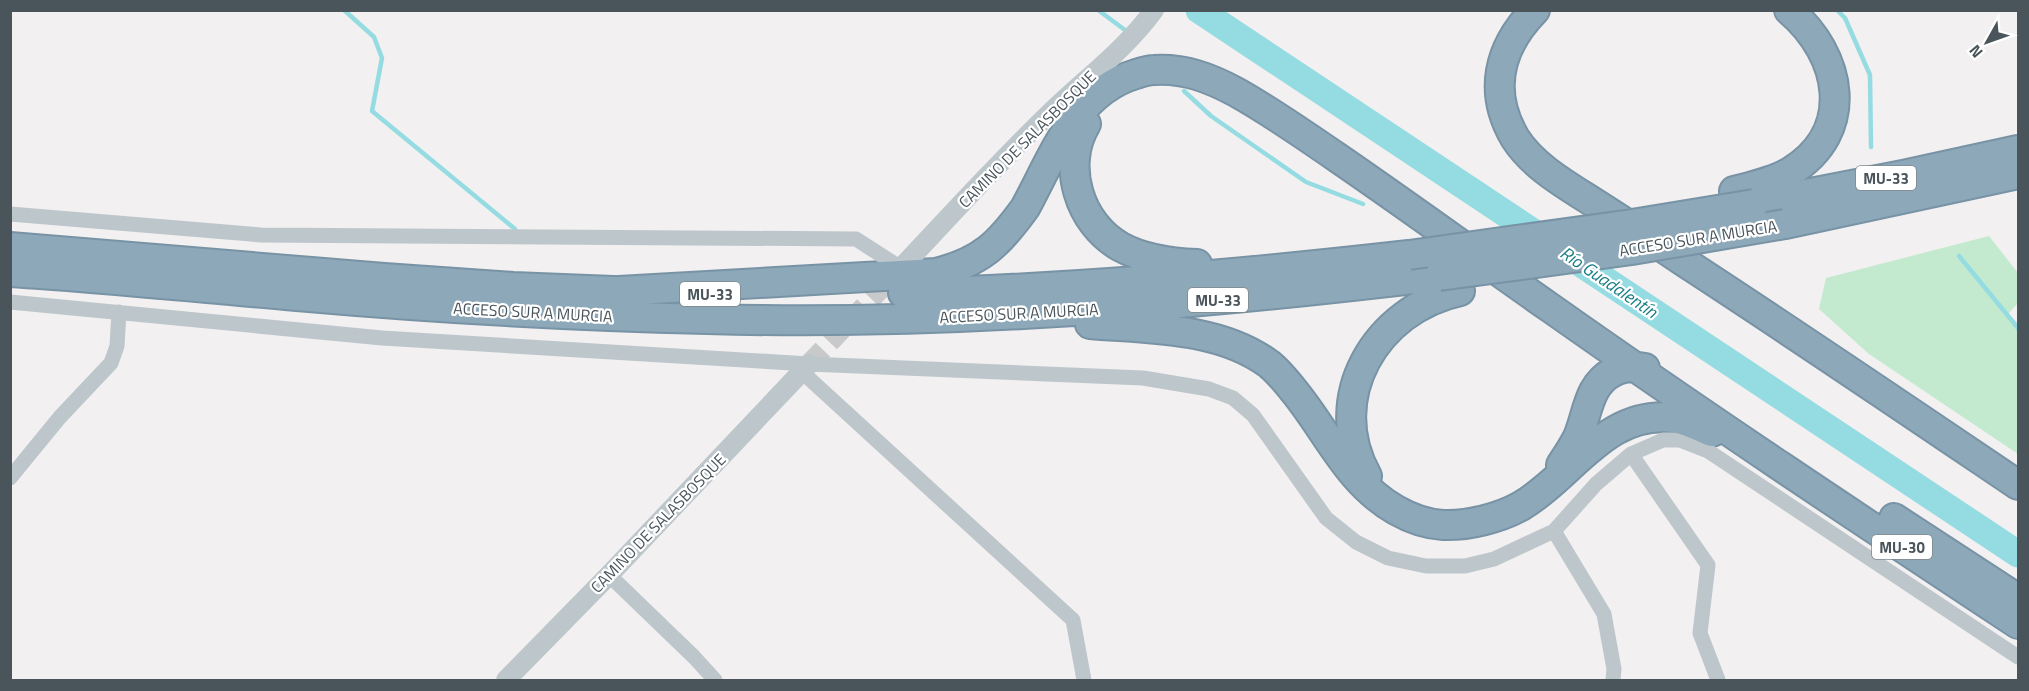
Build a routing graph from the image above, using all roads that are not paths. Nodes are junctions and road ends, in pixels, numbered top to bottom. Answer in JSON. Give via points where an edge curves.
{"nodes":[{"id":1,"x":1535,"y":10,"type":"edge"},
{"id":2,"x":1789,"y":10,"type":"edge"},
{"id":3,"x":1152,"y":13,"type":"edge"},
{"id":4,"x":1152,"y":69,"type":"junction"},
{"id":5,"x":2019,"y":150,"type":"edge"},
{"id":6,"x":2019,"y":174,"type":"edge"},
{"id":7,"x":1744,"y":197,"type":"junction"},
{"id":8,"x":1400,"y":200,"type":"junction"},
{"id":9,"x":10,"y":214,"type":"edge"},
{"id":10,"x":10,"y":247,"type":"edge"},
{"id":11,"x":1334,"y":263,"type":"junction"},
{"id":12,"x":901,"y":268,"type":"joint"},
{"id":13,"x":10,"y":272,"type":"edge"},
{"id":14,"x":1449,"y":283,"type":"junction"},
{"id":15,"x":620,"y":291,"type":"junction"},
{"id":16,"x":10,"y":302,"type":"edge"},
{"id":17,"x":120,"y":312,"type":"junction"},
{"id":18,"x":996,"y":316,"type":"junction"},
{"id":19,"x":1633,"y":366,"type":"junction"},
{"id":20,"x":806,"y":368,"type":"junction"},
{"id":21,"x":1631,"y":453,"type":"junction"},
{"id":22,"x":1790,"y":462,"type":"junction"},
{"id":23,"x":10,"y":478,"type":"edge"},
{"id":24,"x":2019,"y":485,"type":"edge"},
{"id":25,"x":1539,"y":493,"type":"junction"},
{"id":26,"x":1401,"y":513,"type":"junction"},
{"id":27,"x":1554,"y":531,"type":"junction"},
{"id":28,"x":609,"y":575,"type":"junction"},
{"id":29,"x":2019,"y":599,"type":"edge"},
{"id":30,"x":2019,"y":624,"type":"edge"},
{"id":31,"x":2019,"y":657,"type":"edge"},
{"id":32,"x":506,"y":681,"type":"edge"},
{"id":33,"x":715,"y":681,"type":"edge"},
{"id":34,"x":1083,"y":681,"type":"edge"},
{"id":35,"x":1613,"y":681,"type":"edge"},
{"id":36,"x":1718,"y":681,"type":"edge"}],
"edges":[{"from":1,"to":24,"type":"highway","via":[[1505,53],[1499,79],[1503,112],[1528,155],[1586,198]]},
{"from":2,"to":7,"type":"highway","via":[[1824,51],[1831,68],[1834,104],[1830,122],[1815,151],[1791,171],[1761,184]]},
{"from":3,"to":12,"type":"street","name":"CAMINO DE SALASBOSQUE","via":[[1129,42],[1032,130]]},
{"from":4,"to":8,"type":"highway","via":[[1189,72],[1236,92]]},
{"from":4,"to":11,"type":"highway","via":[[1107,96],[1082,130],[1075,159],[1077,187],[1100,230],[1122,248],[1181,263]]},
{"from":4,"to":15,"type":"highway","via":[[1119,79],[1092,99],[1071,124],[1025,208],[994,244],[970,263],[936,273]]},
{"from":5,"to":7,"type":"highway","name":"ACCESO SUR A MURCIA","number":"MU-33","via":[[1892,177]]},
{"from":6,"to":14,"type":"highway","name":"ACCESO SUR A MURCIA","number":"MU-33","bridge":true,"via":[[1785,224]]},
{"from":7,"to":11,"type":"highway","name":"ACCESO SUR A MURCIA","number":"MU-33","bridge":true,"via":[[1515,241]]},
{"from":8,"to":19,"type":"highway"},
{"from":8,"to":22,"type":"highway"},
{"from":9,"to":12,"type":"street","via":[[261,235],[855,239]]},
{"from":10,"to":15,"type":"highway","name":"ACCESO SUR A MURCIA","number":"MU-33","via":[[384,278]]},
{"from":11,"to":15,"type":"highway","name":"ACCESO SUR A MURCIA","number":"MU-33","via":[[1074,286],[914,293],[759,295]]},
{"from":13,"to":18,"type":"highway","name":"ACCESO SUR A MURCIA","number":"MU-33","via":[[381,303],[597,315],[760,320]]},
{"from":14,"to":18,"type":"highway","name":"ACCESO SUR A MURCIA","number":"MU-33"},
{"from":14,"to":26,"type":"highway","via":[[1446,294],[1426,302],[1382,336],[1356,387],[1351,417],[1354,448],[1371,482]]},
{"from":16,"to":17,"type":"street"},
{"from":17,"to":20,"type":"street","via":[[382,338]]},
{"from":17,"to":23,"type":"street","via":[[111,363]]},
{"from":18,"to":26,"type":"highway","via":[[1202,335],[1238,347],[1270,365],[1284,379],[1354,476]]},
{"from":19,"to":22,"type":"highway","via":[[1655,371]]},
{"from":19,"to":25,"type":"highway","via":[[1609,374],[1596,387],[1574,444]]},
{"from":20,"to":27,"type":"street","via":[[1143,378],[1209,388],[1233,398],[1253,415],[1326,518],[1356,542],[1388,558],[1426,566],[1465,566],[1494,559]]},
{"from":20,"to":28,"type":"street","name":"CAMINO DE SALASBOSQUE"},
{"from":20,"to":34,"type":"street","via":[[1073,620]]},
{"from":21,"to":27,"type":"street","via":[[1596,484]]},
{"from":21,"to":31,"type":"street","via":[[1663,440],[1680,440],[1708,451]]},
{"from":21,"to":36,"type":"street","via":[[1708,565],[1700,633]]},
{"from":22,"to":25,"type":"highway","via":[[1674,418],[1652,419],[1630,423],[1605,435]]},
{"from":22,"to":29,"type":"highway","number":"MU-30"},
{"from":22,"to":30,"type":"highway","number":"MU-30"},
{"from":25,"to":26,"type":"highway","via":[[1520,506],[1477,521],[1444,525]]},
{"from":27,"to":35,"type":"street","via":[[1604,614]]},
{"from":28,"to":32,"type":"street","name":"CAMINO DE SALASBOSQUE"},
{"from":28,"to":33,"type":"street"}]}
